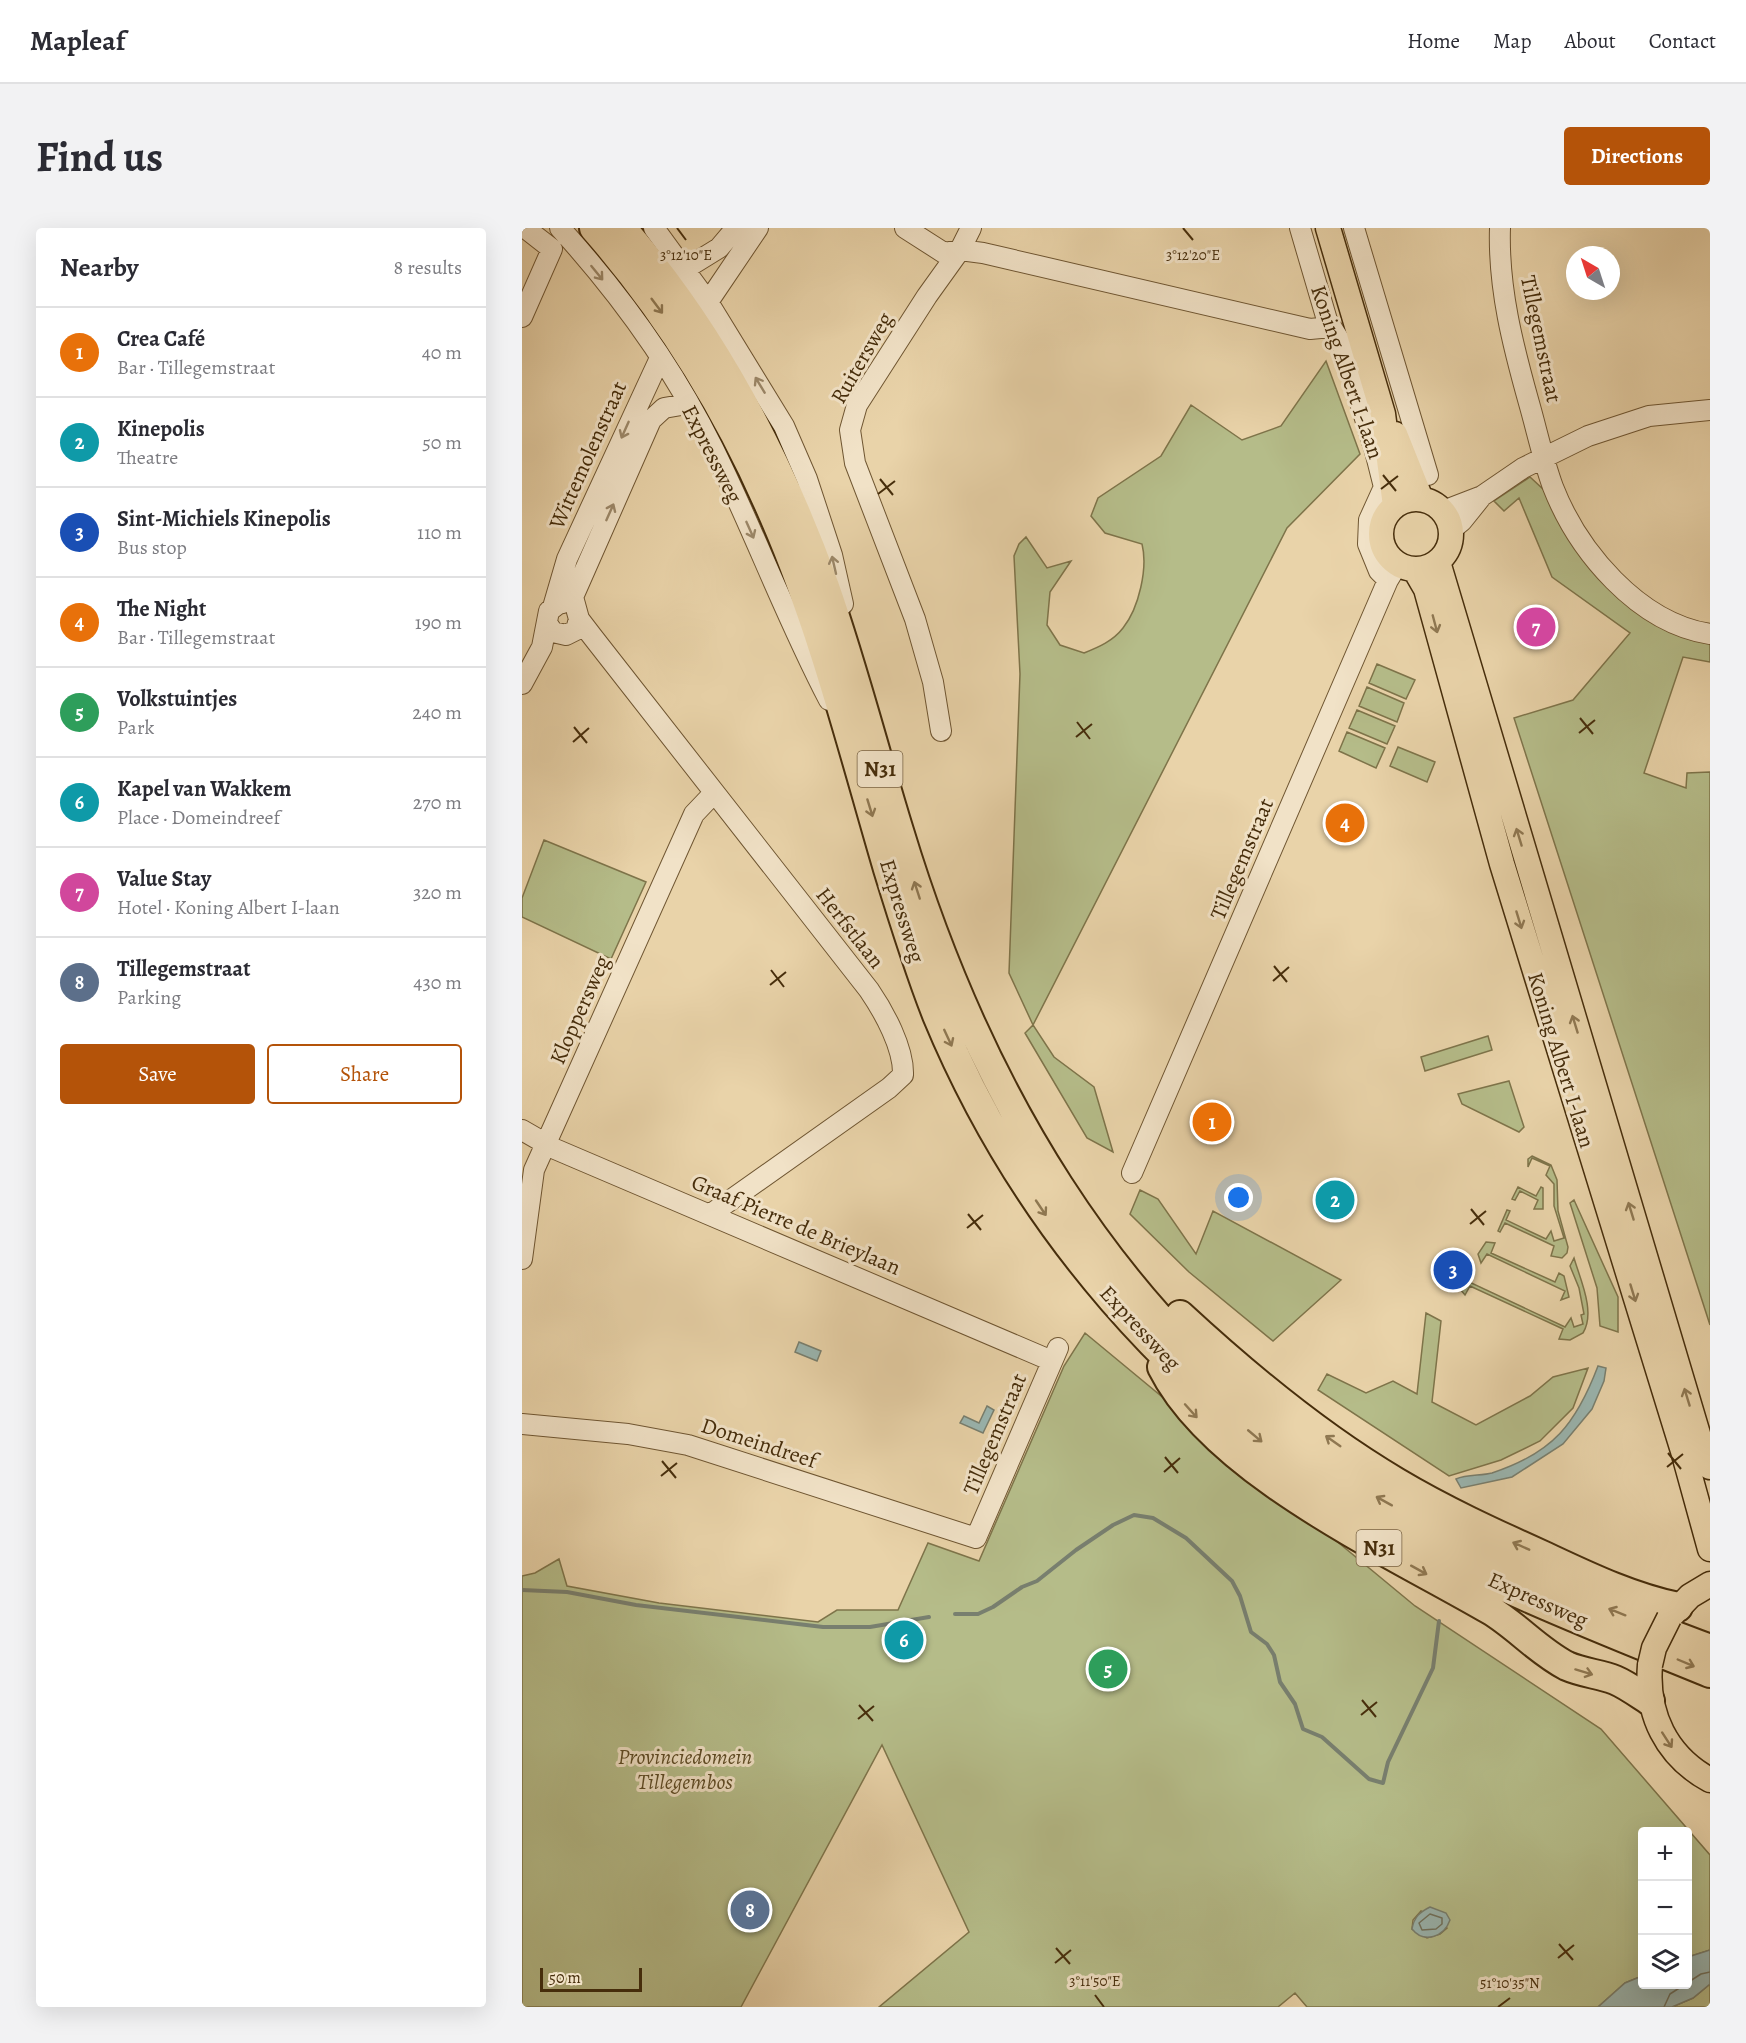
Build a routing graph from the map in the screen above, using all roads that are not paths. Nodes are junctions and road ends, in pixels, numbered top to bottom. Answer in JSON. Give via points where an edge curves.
{"nodes":[{"id":1,"x":525,"y":228,"type":"edge"},
{"id":2,"x":560,"y":228,"type":"edge"},
{"id":3,"x":594,"y":228,"type":"edge"},
{"id":4,"x":622,"y":228,"type":"edge"},
{"id":5,"x":654,"y":228,"type":"edge"},
{"id":6,"x":736,"y":228,"type":"edge"},
{"id":7,"x":758,"y":228,"type":"edge"},
{"id":8,"x":905,"y":228,"type":"edge"},
{"id":9,"x":971,"y":228,"type":"edge"},
{"id":10,"x":1300,"y":228,"type":"edge"},
{"id":11,"x":1328,"y":228,"type":"edge"},
{"id":12,"x":1354,"y":228,"type":"edge"},
{"id":13,"x":1500,"y":228,"type":"edge"},
{"id":14,"x":960,"y":250,"type":"junction"},
{"id":15,"x":706,"y":256,"type":"junction"},
{"id":16,"x":685,"y":269,"type":"junction"},
{"id":17,"x":723,"y":278,"type":"junction"},
{"id":18,"x":708,"y":302,"type":"junction"},
{"id":19,"x":522,"y":317,"type":"edge"},
{"id":20,"x":1331,"y":327,"type":"junction"},
{"id":21,"x":660,"y":358,"type":"junction"},
{"id":22,"x":642,"y":391,"type":"junction"},
{"id":23,"x":677,"y":406,"type":"junction"},
{"id":24,"x":1710,"y":410,"type":"edge"},
{"id":25,"x":1392,"y":422,"type":"junction"},
{"id":26,"x":1544,"y":459,"type":"junction"},
{"id":27,"x":1428,"y":475,"type":"dead end"},
{"id":28,"x":1421,"y":499,"type":"junction"},
{"id":29,"x":1395,"y":506,"type":"junction"},
{"id":30,"x":1447,"y":520,"type":"junction"},
{"id":31,"x":1438,"y":562,"type":"junction"},
{"id":32,"x":1400,"y":572,"type":"junction"},
{"id":33,"x":564,"y":621,"type":"junction"},
{"id":34,"x":1710,"y":634,"type":"edge"},
{"id":35,"x":522,"y":684,"type":"edge"},
{"id":36,"x":940,"y":731,"type":"dead end"},
{"id":37,"x":846,"y":732,"type":"junction"},
{"id":38,"x":873,"y":745,"type":"junction"},
{"id":39,"x":714,"y":794,"type":"junction"},
{"id":40,"x":522,"y":1130,"type":"edge"},
{"id":41,"x":547,"y":1143,"type":"junction"},
{"id":42,"x":1132,"y":1173,"type":"dead end"},
{"id":43,"x":711,"y":1214,"type":"junction"},
{"id":44,"x":522,"y":1259,"type":"edge"},
{"id":45,"x":1131,"y":1283,"type":"junction"},
{"id":46,"x":1150,"y":1343,"type":"junction"},
{"id":47,"x":1055,"y":1355,"type":"joint"},
{"id":48,"x":522,"y":1424,"type":"edge"},
{"id":49,"x":1710,"y":1467,"type":"edge"},
{"id":50,"x":976,"y":1538,"type":"joint"},
{"id":51,"x":1710,"y":1550,"type":"edge"},
{"id":52,"x":1710,"y":1584,"type":"edge"},
{"id":53,"x":1674,"y":1613,"type":"junction"},
{"id":54,"x":1710,"y":1649,"type":"edge"},
{"id":55,"x":1710,"y":1673,"type":"edge"},
{"id":56,"x":1650,"y":1701,"type":"junction"},
{"id":57,"x":1710,"y":1780,"type":"edge"}],
"edges":[{"from":1,"to":19,"type":"street","via":[[552,249]]},
{"from":2,"to":21,"type":"street","name":"Expressweg","one_way":true},
{"from":3,"to":37,"type":"highway","name":"Expressweg","number":"N31","one_way":true,"via":[[662,313],[734,429],[802,589]]},
{"from":4,"to":38,"type":"highway","name":"Expressweg","number":"N31","via":[[700,332],[782,479],[826,591]]},
{"from":5,"to":16,"type":"street","name":"Expressweg"},
{"from":6,"to":15,"type":"street"},
{"from":7,"to":17,"type":"street"},
{"from":8,"to":14,"type":"street","via":[[944,253]]},
{"from":9,"to":14,"type":"street","name":"Ruitersweg"},
{"from":10,"to":20,"type":"street","name":"Koning Albert I-laan"},
{"from":11,"to":25,"type":"main road","name":"Koning Albert I-laan"},
{"from":12,"to":25,"type":"street","name":"Koning Albert I-laan"},
{"from":13,"to":26,"type":"street","name":"Tillegemstraat","via":[[1506,305]]},
{"from":14,"to":20,"type":"street","via":[[1310,329]]},
{"from":14,"to":36,"type":"street","name":"Ruitersweg","via":[[857,405],[850,430],[855,463],[915,619],[933,682]]},
{"from":15,"to":16,"type":"street"},
{"from":15,"to":17,"type":"street","via":[[712,271]]},
{"from":16,"to":18,"type":"street","name":"Expressweg"},
{"from":17,"to":18,"type":"street"},
{"from":38,"to":18,"type":"street","name":"Expressweg","one_way":true,"via":[[832,555],[807,479],[784,426]]},
{"from":20,"to":32,"type":"street","name":"Koning Albert I-laan","via":[[1342,344],[1384,487],[1369,520],[1368,544],[1379,571]]},
{"from":21,"to":22,"type":"street","name":"Wittemolenstraat"},
{"from":21,"to":23,"type":"street","name":"Expressweg"},
{"from":22,"to":23,"type":"street","via":[[650,390]]},
{"from":22,"to":33,"type":"street","name":"Wittemolenstraat","one_way":true,"via":[[567,559]]},
{"from":33,"to":23,"type":"street","name":"Wittemolenstraat","one_way":true,"via":[[651,420]]},
{"from":23,"to":37,"type":"street","name":"Expressweg","one_way":true,"via":[[712,446],[793,628]]},
{"from":24,"to":26,"type":"street","via":[[1635,420],[1588,436]]},
{"from":25,"to":27,"type":"street","name":"Koning Albert I-laan"},
{"from":25,"to":28,"type":"main road","name":"Koning Albert I-laan"},
{"from":25,"to":29,"type":"main road","name":"Koning Albert I-laan"},
{"from":26,"to":30,"type":"street","via":[[1523,468],[1482,496],[1462,521]]},
{"from":26,"to":34,"type":"street","name":"Tillegemstraat","via":[[1574,527],[1626,591],[1669,621]]},
{"from":28,"to":29,"type":"main road"},
{"from":28,"to":30,"type":"main road","via":[[1432,502]]},
{"from":29,"to":32,"type":"main road","name":"Koning Albert I-laan","via":[[1383,520],[1381,531],[1384,550]]},
{"from":30,"to":31,"type":"main road","via":[[1450,546]]},
{"from":31,"to":32,"type":"main road"},
{"from":49,"to":31,"type":"main road","name":"Koning Albert I-laan","one_way":true},
{"from":32,"to":42,"type":"street","name":"Tillegemstraat"},
{"from":32,"to":51,"type":"main road","name":"Koning Albert I-laan","one_way":true,"via":[[1426,589],[1502,864]]},
{"from":33,"to":35,"type":"street","name":"Wittemolenstraat","via":[[542,647]]},
{"from":33,"to":39,"type":"street","name":"Herfstlaan","via":[[592,636]]},
{"from":37,"to":46,"type":"highway","name":"Expressweg","number":"N31","one_way":true,"via":[[925,984],[976,1097],[1041,1209],[1070,1250]]},
{"from":45,"to":38,"type":"highway","name":"Expressweg","number":"N31","one_way":true,"via":[[1099,1244],[1038,1154],[967,1019],[936,946]]},
{"from":39,"to":41,"type":"street","name":"Kloppersweg","via":[[694,814]]},
{"from":39,"to":43,"type":"street","name":"Herfstlaan","via":[[869,990],[903,1065],[903,1075]]},
{"from":40,"to":41,"type":"street","name":"Graaf Pierre de Brieylaan"},
{"from":41,"to":43,"type":"street","name":"Graaf Pierre de Brieylaan"},
{"from":41,"to":44,"type":"street","name":"Kloppersweg","via":[[534,1170]]},
{"from":43,"to":47,"type":"street","name":"Graaf Pierre de Brieylaan"},
{"from":53,"to":45,"type":"highway","number":"N31","one_way":true,"via":[[1481,1528],[1394,1481],[1305,1420],[1171,1308]]},
{"from":54,"to":45,"type":"highway","name":"Expressweg","number":"N31","one_way":true,"via":[[1563,1591],[1384,1502],[1338,1473],[1240,1399]]},
{"from":46,"to":55,"type":"highway","name":"Expressweg","number":"N31","one_way":true,"via":[[1270,1449],[1372,1518],[1507,1588]]},
{"from":46,"to":56,"type":"highway","number":"N31","one_way":true,"via":[[1184,1404],[1256,1469],[1350,1531],[1492,1611],[1566,1665],[1615,1680]]},
{"from":47,"to":50,"type":"street","name":"Tillegemstraat"},
{"from":48,"to":50,"type":"street","name":"Domeindreef","via":[[620,1433],[688,1445]]},
{"from":52,"to":53,"type":"main road"},
{"from":53,"to":56,"type":"main road","bridge":true,"via":[[1660,1633],[1650,1665]]},
{"from":56,"to":57,"type":"main road","one_way":true,"via":[[1666,1741],[1680,1758]]}]}
